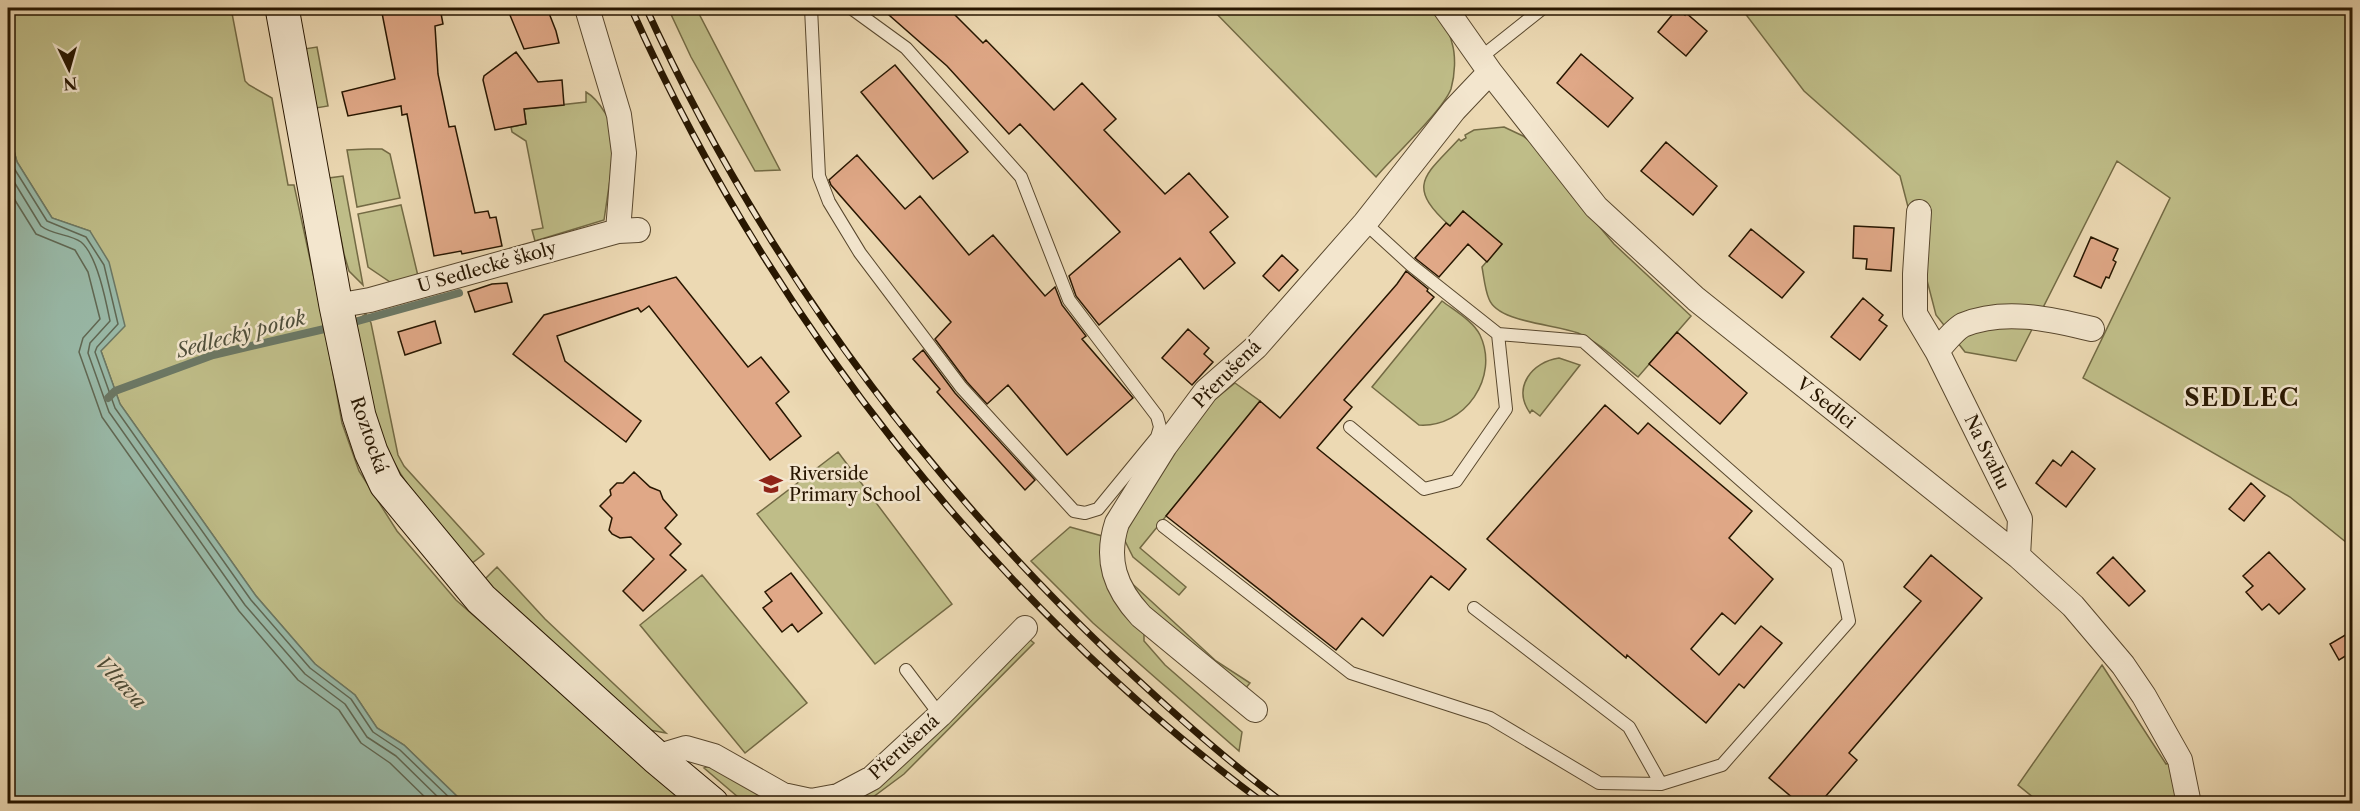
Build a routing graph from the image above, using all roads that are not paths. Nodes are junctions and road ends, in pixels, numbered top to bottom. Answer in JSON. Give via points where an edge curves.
{"nodes":[{"id":1,"x":282,"y":8,"type":"edge"},
{"id":2,"x":586,"y":8,"type":"edge"},
{"id":3,"x":811,"y":8,"type":"edge"},
{"id":4,"x":851,"y":8,"type":"edge"},
{"id":5,"x":1445,"y":8,"type":"edge"},
{"id":6,"x":1543,"y":8,"type":"edge"},
{"id":7,"x":1485,"y":65,"type":"junction"},
{"id":8,"x":1919,"y":212,"type":"dead end"},
{"id":9,"x":1365,"y":223,"type":"junction"},
{"id":10,"x":336,"y":306,"type":"junction"},
{"id":11,"x":2092,"y":329,"type":"dead end"},
{"id":12,"x":1498,"y":334,"type":"junction"},
{"id":13,"x":1937,"y":351,"type":"junction"},
{"id":14,"x":1350,"y":427,"type":"dead end"},
{"id":15,"x":1163,"y":526,"type":"dead end"},
{"id":16,"x":2019,"y":556,"type":"junction"},
{"id":17,"x":1474,"y":608,"type":"dead end"},
{"id":18,"x":1025,"y":628,"type":"dead end"},
{"id":19,"x":906,"y":670,"type":"dead end"},
{"id":20,"x":1255,"y":710,"type":"dead end"},
{"id":21,"x":940,"y":715,"type":"junction"},
{"id":22,"x":656,"y":757,"type":"junction"},
{"id":23,"x":1660,"y":784,"type":"junction"},
{"id":24,"x":712,"y":804,"type":"edge"},
{"id":25,"x":2189,"y":804,"type":"edge"}],
"edges":[{"from":1,"to":10,"type":"main road","name":"Roztocká"},
{"from":2,"to":10,"type":"street","name":"U Sedlecké školy","via":[[620,115],[628,230]]},
{"from":3,"to":4,"type":"lane","via":[[819,176],[829,202],[860,253],[961,387],[1074,511],[1098,509],[1157,437],[1157,416],[1069,300],[1021,177],[906,48]]},
{"from":5,"to":7,"type":"street","name":"V Sedlci"},
{"from":6,"to":7,"type":"lane"},
{"from":7,"to":9,"type":"street","name":"Přerušená"},
{"from":7,"to":16,"type":"street","name":"V Sedlci","via":[[1596,207],[1696,299]]},
{"from":8,"to":13,"type":"street","name":"Na Svahu","via":[[1915,314]]},
{"from":9,"to":12,"type":"lane"},
{"from":9,"to":20,"type":"street","name":"Přerušená","via":[[1256,347],[1206,391],[1130,500],[1112,537],[1118,584],[1127,601]]},
{"from":10,"to":22,"type":"main road","name":"Roztocká","via":[[359,416],[386,484],[482,599]]},
{"from":11,"to":13,"type":"street","via":[[2049,319],[1986,319],[1961,326]]},
{"from":12,"to":14,"type":"lane","via":[[1506,409],[1456,482],[1424,489]]},
{"from":12,"to":23,"type":"lane","via":[[1583,341],[1837,565],[1849,621],[1722,765]]},
{"from":13,"to":16,"type":"street","name":"Na Svahu","via":[[2020,519]]},
{"from":15,"to":23,"type":"lane","via":[[1351,673],[1490,718],[1599,783]]},
{"from":16,"to":25,"type":"street","name":"V Sedlci","via":[[2073,606],[2134,681],[2180,760]]},
{"from":17,"to":23,"type":"lane","via":[[1629,727]]},
{"from":18,"to":21,"type":"street","name":"Přerušená"},
{"from":19,"to":21,"type":"lane"},
{"from":21,"to":22,"type":"street","name":"Přerušená","via":[[872,778],[838,796],[811,801],[783,795],[705,753],[686,748]]},
{"from":22,"to":24,"type":"main road","name":"Roztocká"}]}
